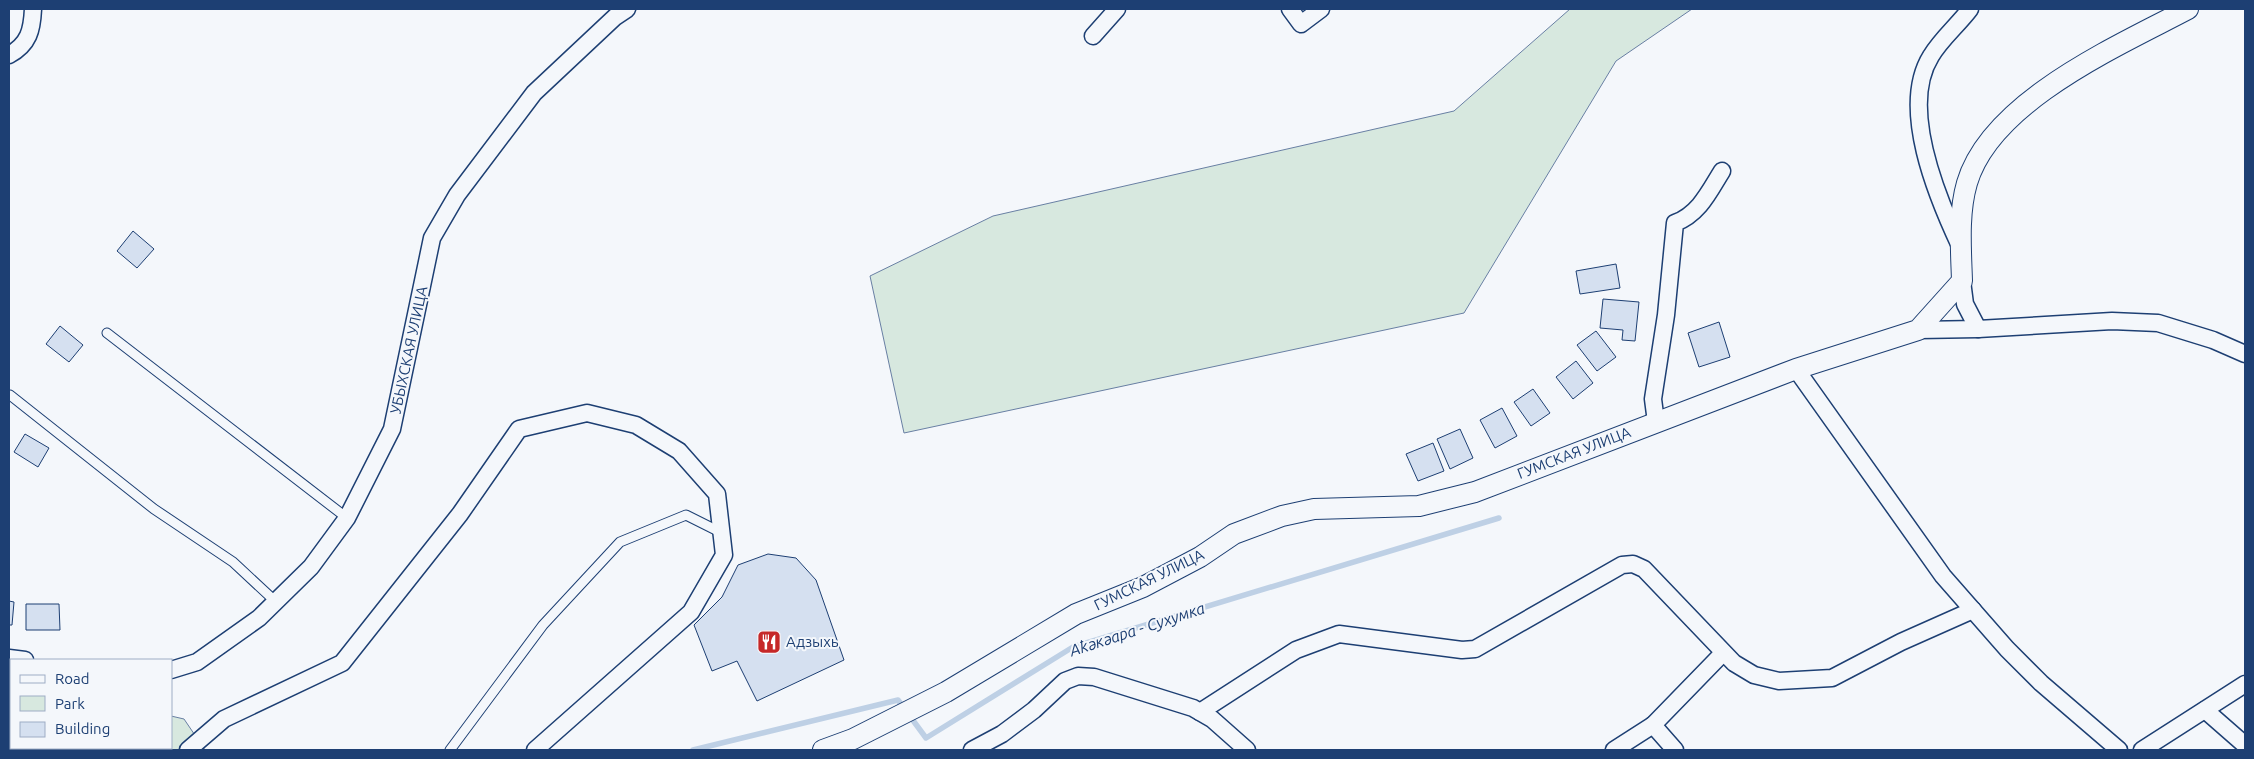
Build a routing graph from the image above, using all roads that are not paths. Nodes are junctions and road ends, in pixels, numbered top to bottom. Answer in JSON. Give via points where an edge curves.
{"nodes":[{"id":1,"x":33,"y":9,"type":"edge"},
{"id":2,"x":627,"y":9,"type":"edge"},
{"id":3,"x":1117,"y":9,"type":"edge"},
{"id":4,"x":1290,"y":9,"type":"edge"},
{"id":5,"x":1321,"y":9,"type":"edge"},
{"id":6,"x":1970,"y":9,"type":"edge"},
{"id":7,"x":2188,"y":9,"type":"edge"},
{"id":8,"x":1093,"y":36,"type":"dead end"},
{"id":9,"x":9,"y":55,"type":"edge"},
{"id":10,"x":1722,"y":171,"type":"dead end"},
{"id":11,"x":1961,"y":247,"type":"junction"},
{"id":12,"x":1962,"y":281,"type":"junction"},
{"id":13,"x":1978,"y":329,"type":"junction"},
{"id":14,"x":1918,"y":330,"type":"junction"},
{"id":15,"x":108,"y":333,"type":"dead end"},
{"id":16,"x":2245,"y":354,"type":"edge"},
{"id":17,"x":1796,"y":368,"type":"junction"},
{"id":18,"x":10,"y":395,"type":"edge"},
{"id":19,"x":1656,"y":422,"type":"junction"},
{"id":20,"x":347,"y":518,"type":"junction"},
{"id":21,"x":722,"y":533,"type":"junction"},
{"id":22,"x":276,"y":602,"type":"junction"},
{"id":23,"x":1973,"y":610,"type":"junction"},
{"id":24,"x":1723,"y":653,"type":"junction"},
{"id":25,"x":172,"y":670,"type":"edge"},
{"id":26,"x":2245,"y":684,"type":"edge"},
{"id":27,"x":2205,"y":710,"type":"junction"},
{"id":28,"x":1200,"y":712,"type":"junction"},
{"id":29,"x":1653,"y":726,"type":"junction"},
{"id":30,"x":2245,"y":745,"type":"edge"},
{"id":31,"x":188,"y":750,"type":"edge"},
{"id":32,"x":450,"y":750,"type":"edge"},
{"id":33,"x":535,"y":750,"type":"edge"},
{"id":34,"x":823,"y":750,"type":"edge"},
{"id":35,"x":972,"y":750,"type":"edge"},
{"id":36,"x":1247,"y":750,"type":"edge"},
{"id":37,"x":1614,"y":750,"type":"edge"},
{"id":38,"x":1675,"y":750,"type":"edge"},
{"id":39,"x":2119,"y":750,"type":"edge"},
{"id":40,"x":2142,"y":750,"type":"edge"}],
"edges":[{"from":1,"to":9,"type":"street","via":[[32,32]]},
{"from":2,"to":20,"type":"street","name":"УБЫХСКАЯ УЛИЦА","via":[[534,92],[457,195],[432,238],[392,429]]},
{"from":3,"to":8,"type":"street"},
{"from":4,"to":5,"type":"street","via":[[1301,24]]},
{"from":6,"to":11,"type":"street","via":[[1930,56],[1918,100],[1921,131],[1934,182]]},
{"from":7,"to":11,"type":"street","via":[[2078,67],[2011,117],[1985,146],[1967,183]]},
{"from":10,"to":19,"type":"street","via":[[1701,205],[1688,218],[1675,223],[1653,399]]},
{"from":11,"to":12,"type":"street"},
{"from":12,"to":13,"type":"street","via":[[1965,304]]},
{"from":12,"to":14,"type":"street"},
{"from":13,"to":14,"type":"street"},
{"from":13,"to":16,"type":"street","via":[[2112,320],[2158,323]]},
{"from":14,"to":17,"type":"street","name":"ГУМСКАЯ УЛИЦА"},
{"from":15,"to":20,"type":"lane"},
{"from":17,"to":19,"type":"street","name":"ГУМСКАЯ УЛИЦА"},
{"from":17,"to":23,"type":"street","via":[[1943,576]]},
{"from":18,"to":22,"type":"lane","via":[[154,509],[234,562]]},
{"from":19,"to":34,"type":"street","name":"ГУМСКАЯ УЛИЦА","via":[[1475,492],[1419,506],[1314,509],[1282,516],[1234,534],[1200,557],[1143,586],[1076,614],[946,692],[853,739]]},
{"from":20,"to":22,"type":"street","name":"УБЫХСКАЯ УЛИЦА","via":[[311,567]]},
{"from":21,"to":31,"type":"street","via":[[717,494],[679,451],[636,425],[587,413],[520,429],[460,514],[342,663],[224,719]]},
{"from":21,"to":32,"type":"lane","via":[[686,515],[620,542],[543,626]]},
{"from":21,"to":33,"type":"street","via":[[724,554],[691,612]]},
{"from":22,"to":25,"type":"street","name":"УБЫХСКАЯ УЛИЦА","via":[[197,662]]},
{"from":23,"to":24,"type":"street","via":[[1832,678],[1779,681],[1754,675]]},
{"from":23,"to":39,"type":"street","via":[[2042,684]]},
{"from":24,"to":28,"type":"street","via":[[1644,568],[1622,565],[1476,649],[1462,650],[1339,634],[1296,650]]},
{"from":24,"to":29,"type":"street"},
{"from":26,"to":27,"type":"street"},
{"from":27,"to":30,"type":"street"},
{"from":27,"to":40,"type":"street"},
{"from":28,"to":35,"type":"street","via":[[1178,702],[1094,677],[1078,676],[1065,681],[1002,734]]},
{"from":28,"to":36,"type":"street"},
{"from":29,"to":37,"type":"street"},
{"from":29,"to":38,"type":"street"}]}
